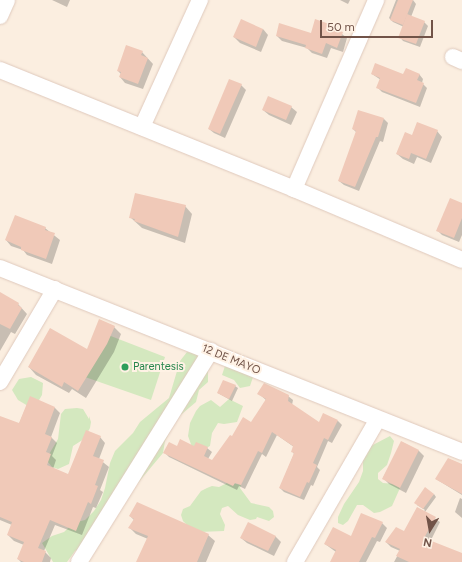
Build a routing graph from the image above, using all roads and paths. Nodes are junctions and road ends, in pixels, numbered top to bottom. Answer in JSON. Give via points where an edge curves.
{"nodes":[{"id":1,"x":7,"y":0,"type":"edge"},
{"id":2,"x":200,"y":0,"type":"edge"},
{"id":3,"x":376,"y":0,"type":"edge"},
{"id":4,"x":0,"y":16,"type":"edge"},
{"id":5,"x":0,"y":70,"type":"edge"},
{"id":6,"x":142,"y":127,"type":"junction"},
{"id":7,"x":294,"y":189,"type":"junction"},
{"id":8,"x":462,"y":260,"type":"edge"},
{"id":9,"x":0,"y":268,"type":"edge"},
{"id":10,"x":55,"y":289,"type":"junction"},
{"id":11,"x":211,"y":351,"type":"junction"},
{"id":12,"x":0,"y":382,"type":"edge"},
{"id":13,"x":378,"y":419,"type":"junction"},
{"id":14,"x":462,"y":452,"type":"edge"},
{"id":15,"x":79,"y":562,"type":"edge"},
{"id":16,"x":295,"y":562,"type":"edge"}],
"edges":[{"from":1,"to":4,"type":"street"},
{"from":2,"to":6,"type":"street"},
{"from":3,"to":7,"type":"street"},
{"from":5,"to":6,"type":"street"},
{"from":6,"to":7,"type":"street"},
{"from":7,"to":8,"type":"street"},
{"from":9,"to":10,"type":"street","name":"12 DE MAYO"},
{"from":10,"to":11,"type":"street","name":"12 DE MAYO"},
{"from":10,"to":12,"type":"street"},
{"from":11,"to":13,"type":"street","name":"12 DE MAYO"},
{"from":11,"to":15,"type":"street"},
{"from":13,"to":14,"type":"street","name":"12 DE MAYO"},
{"from":13,"to":16,"type":"street"}]}
